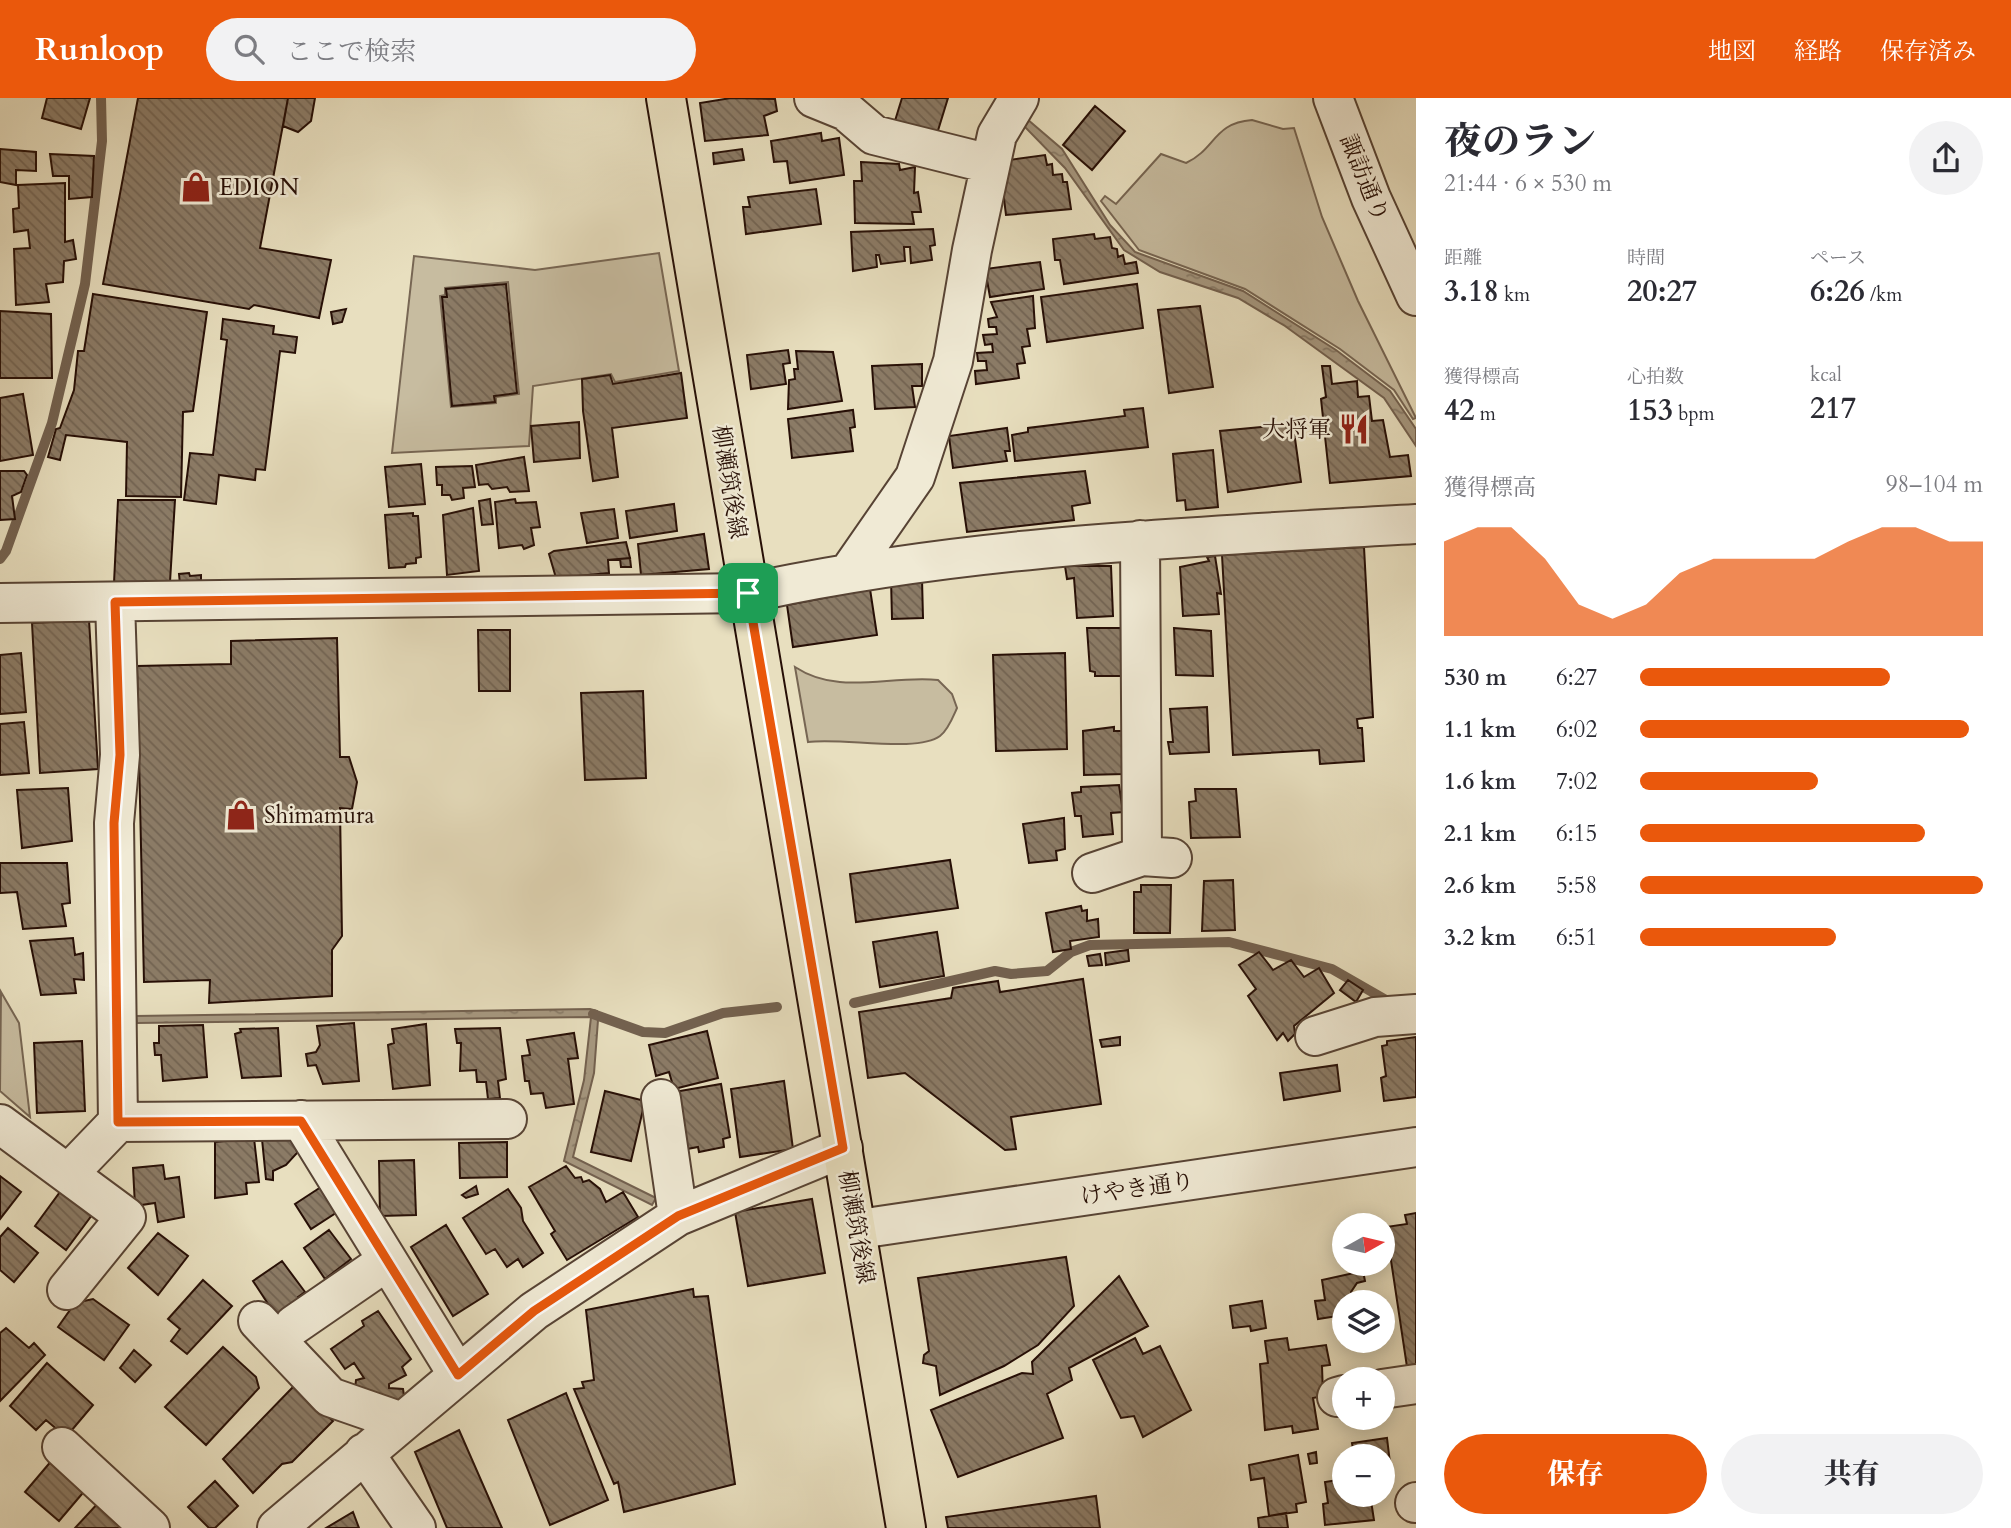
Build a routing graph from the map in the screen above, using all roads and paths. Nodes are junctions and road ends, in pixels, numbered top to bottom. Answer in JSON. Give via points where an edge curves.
{"nodes":[{"id":1,"x":666,"y":98,"type":"edge"},
{"id":2,"x":814,"y":98,"type":"edge"},
{"id":3,"x":1019,"y":98,"type":"edge"},
{"id":4,"x":1333,"y":98,"type":"edge"},
{"id":5,"x":990,"y":164,"type":"junction"},
{"id":6,"x":1416,"y":296,"type":"edge"},
{"id":7,"x":1416,"y":524,"type":"edge"},
{"id":8,"x":1140,"y":540,"type":"junction"},
{"id":9,"x":849,"y":572,"type":"junction"},
{"id":10,"x":748,"y":593,"type":"junction"},
{"id":11,"x":115,"y":602,"type":"junction"},
{"id":12,"x":0,"y":604,"type":"edge"},
{"id":13,"x":1092,"y":873,"type":"dead end"},
{"id":14,"x":1416,"y":1014,"type":"edge"},
{"id":15,"x":1315,"y":1037,"type":"dead end"},
{"id":16,"x":661,"y":1099,"type":"dead end"},
{"id":17,"x":507,"y":1119,"type":"dead end"},
{"id":18,"x":301,"y":1121,"type":"junction"},
{"id":19,"x":118,"y":1122,"type":"junction"},
{"id":20,"x":0,"y":1124,"type":"edge"},
{"id":21,"x":1416,"y":1147,"type":"edge"},
{"id":22,"x":843,"y":1148,"type":"junction"},
{"id":23,"x":68,"y":1174,"type":"junction"},
{"id":24,"x":678,"y":1216,"type":"junction"},
{"id":25,"x":859,"y":1229,"type":"junction"},
{"id":26,"x":387,"y":1261,"type":"junction"},
{"id":27,"x":67,"y":1290,"type":"dead end"},
{"id":28,"x":458,"y":1375,"type":"junction"},
{"id":29,"x":1416,"y":1384,"type":"edge"},
{"id":30,"x":1395,"y":1387,"type":"edge"},
{"id":31,"x":402,"y":1422,"type":"junction"},
{"id":32,"x":62,"y":1447,"type":"dead end"},
{"id":33,"x":365,"y":1454,"type":"junction"},
{"id":34,"x":150,"y":1528,"type":"edge"},
{"id":35,"x":277,"y":1528,"type":"edge"},
{"id":36,"x":416,"y":1528,"type":"edge"},
{"id":37,"x":906,"y":1528,"type":"edge"}],
"edges":[{"from":1,"to":10,"type":"main road","name":"柳瀬筑後線"},
{"from":2,"to":5,"type":"street","via":[[846,111],[874,135]]},
{"from":3,"to":5,"type":"street","via":[[997,135]]},
{"from":4,"to":6,"type":"street","name":"諏訪通り","via":[[1371,198]]},
{"from":5,"to":9,"type":"street","via":[[953,361],[915,477]]},
{"from":7,"to":8,"type":"street"},
{"from":8,"to":9,"type":"street"},
{"from":8,"to":13,"type":"street","via":[[1157,857]]},
{"from":9,"to":10,"type":"street"},
{"from":10,"to":11,"type":"street"},
{"from":10,"to":22,"type":"main road","name":"柳瀬筑後線"},
{"from":11,"to":12,"type":"street"},
{"from":11,"to":19,"type":"street","via":[[120,755],[114,823]]},
{"from":14,"to":15,"type":"street","via":[[1375,1017]]},
{"from":16,"to":24,"type":"street"},
{"from":17,"to":18,"type":"street"},
{"from":18,"to":19,"type":"street"},
{"from":18,"to":26,"type":"street"},
{"from":19,"to":23,"type":"street"},
{"from":20,"to":23,"type":"street"},
{"from":21,"to":25,"type":"street","name":"けやき通り"},
{"from":22,"to":24,"type":"street"},
{"from":22,"to":25,"type":"main road","name":"柳瀬筑後線"},
{"from":23,"to":27,"type":"street","via":[[126,1217]]},
{"from":24,"to":28,"type":"street","via":[[534,1311]]},
{"from":25,"to":37,"type":"main road","name":"柳瀬筑後線"},
{"from":26,"to":28,"type":"street"},
{"from":26,"to":31,"type":"street","via":[[276,1323],[330,1396]]},
{"from":28,"to":31,"type":"street"},
{"from":29,"to":30,"type":"street"},
{"from":31,"to":33,"type":"street"},
{"from":32,"to":34,"type":"street"},
{"from":33,"to":35,"type":"street"},
{"from":33,"to":36,"type":"street"}]}
